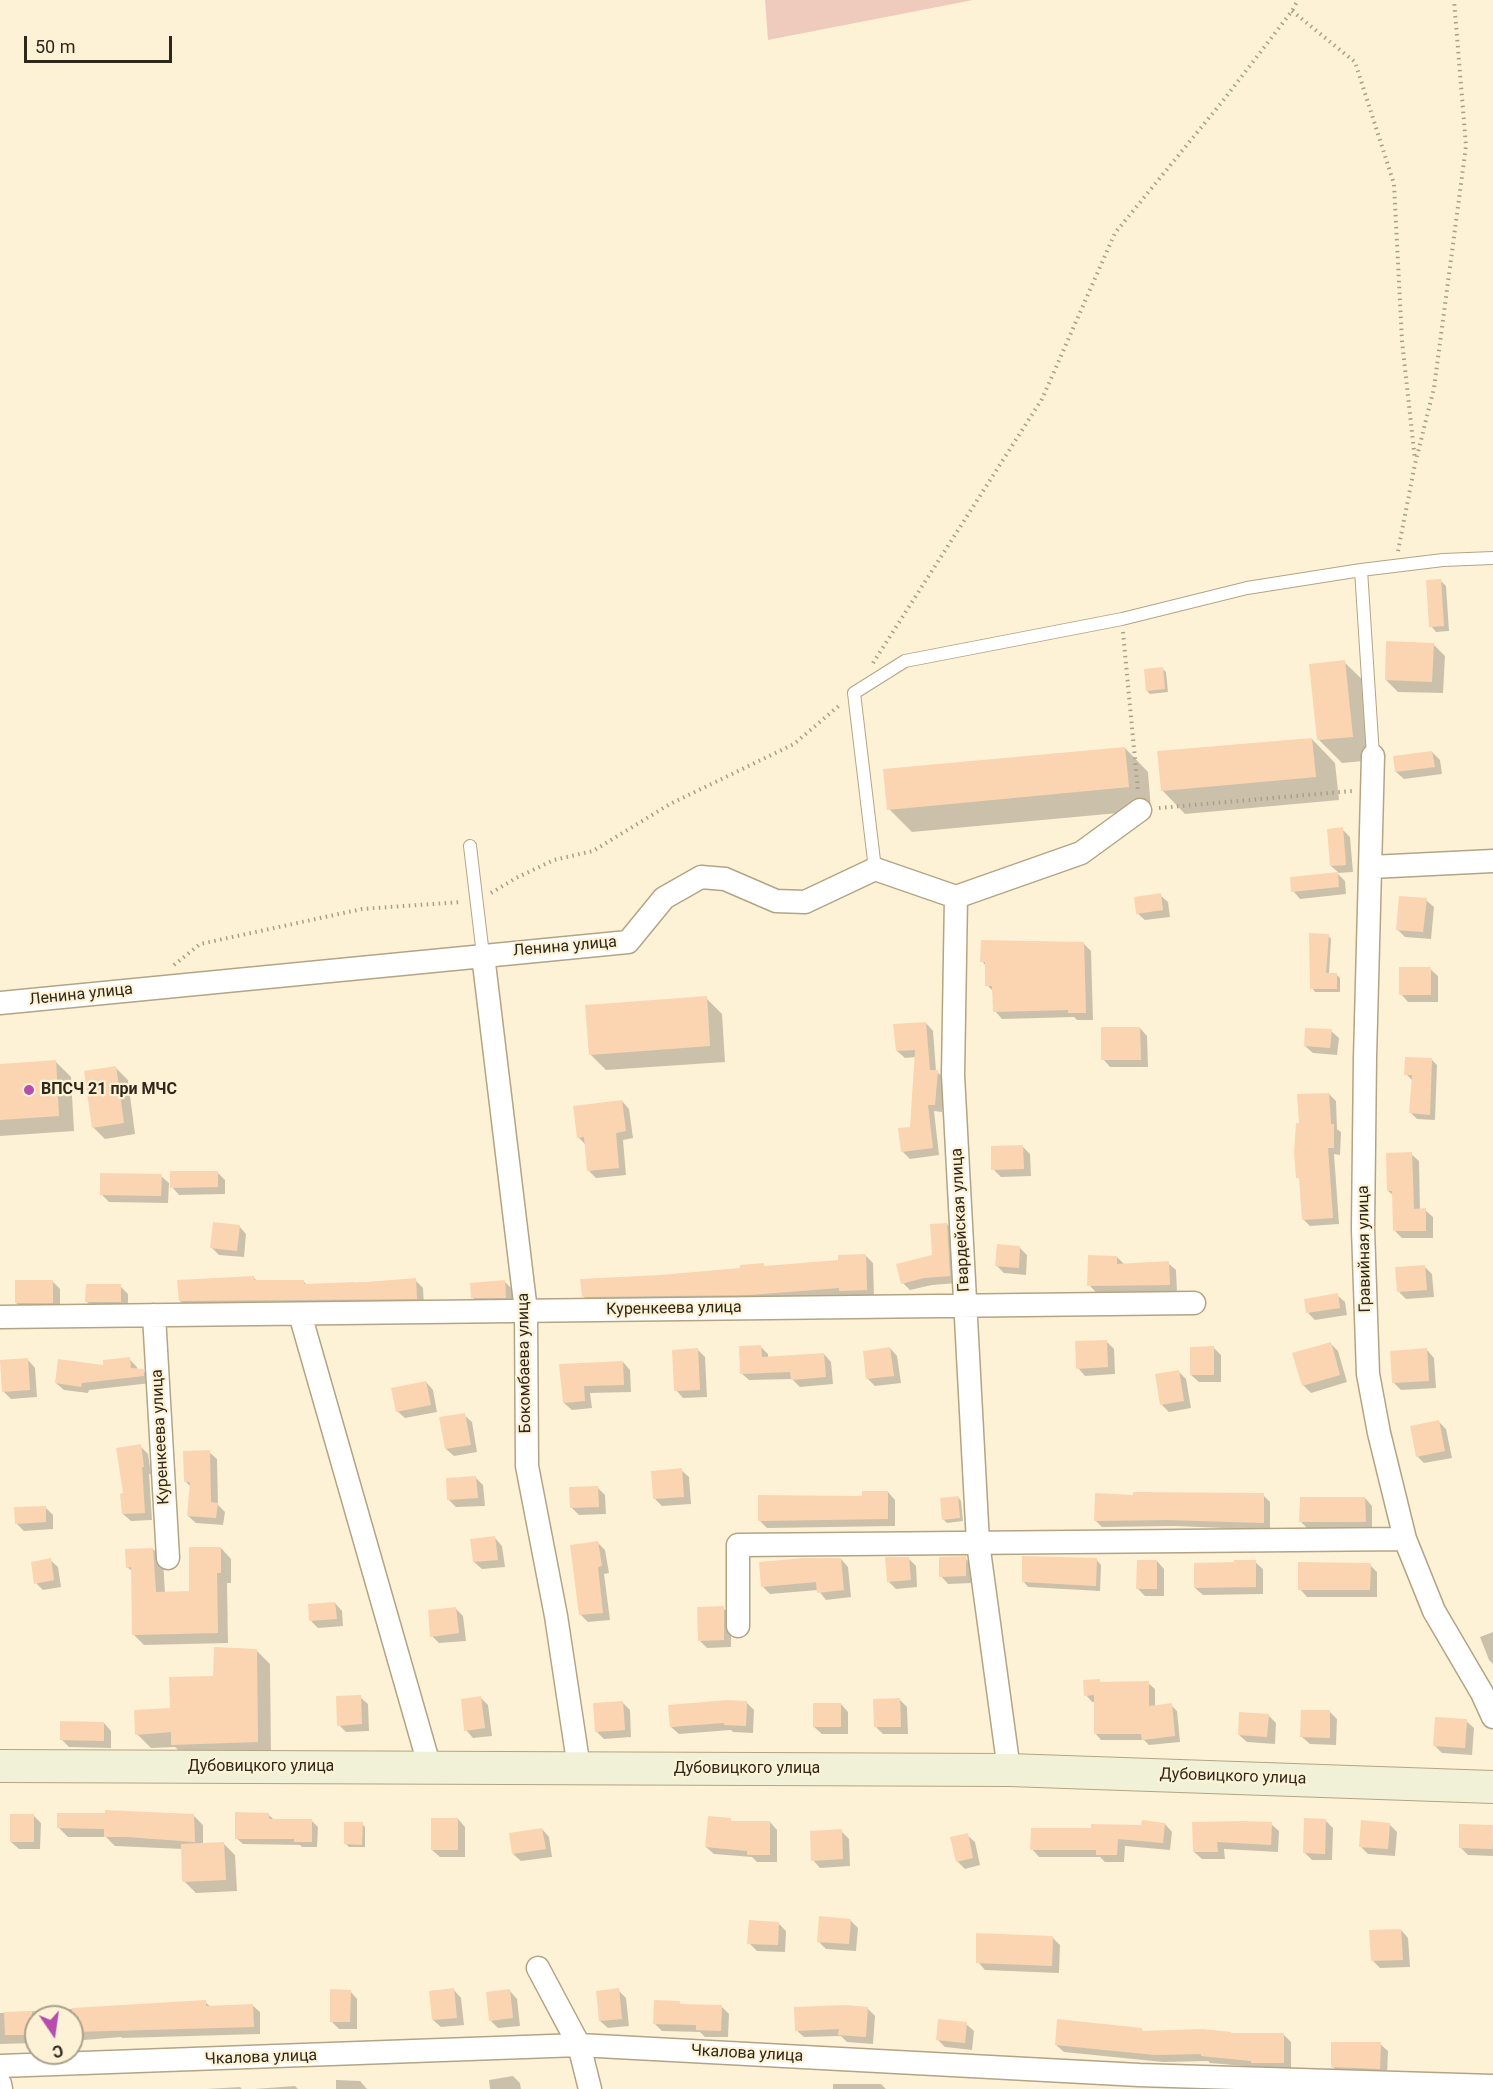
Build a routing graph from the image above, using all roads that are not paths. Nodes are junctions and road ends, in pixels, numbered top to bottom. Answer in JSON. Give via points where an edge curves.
{"nodes":[{"id":1,"x":1493,"y":558,"type":"edge"},
{"id":2,"x":1360,"y":570,"type":"junction"},
{"id":3,"x":1373,"y":756,"type":"joint"},
{"id":4,"x":1140,"y":810,"type":"road end"},
{"id":5,"x":470,"y":846,"type":"dead end"},
{"id":6,"x":1493,"y":861,"type":"edge"},
{"id":7,"x":1371,"y":867,"type":"junction"},
{"id":8,"x":875,"y":869,"type":"junction"},
{"id":9,"x":956,"y":897,"type":"junction"},
{"id":10,"x":483,"y":955,"type":"junction"},
{"id":11,"x":0,"y":1003,"type":"edge"},
{"id":12,"x":1194,"y":1303,"type":"dead end"},
{"id":13,"x":966,"y":1305,"type":"junction"},
{"id":14,"x":526,"y":1311,"type":"junction"},
{"id":15,"x":300,"y":1314,"type":"junction"},
{"id":16,"x":154,"y":1316,"type":"junction"},
{"id":17,"x":0,"y":1317,"type":"edge"},
{"id":18,"x":1405,"y":1539,"type":"junction"},
{"id":19,"x":978,"y":1543,"type":"junction"},
{"id":20,"x":168,"y":1558,"type":"dead end"},
{"id":21,"x":738,"y":1626,"type":"dead end"},
{"id":22,"x":1493,"y":1717,"type":"edge"},
{"id":23,"x":0,"y":1766,"type":"edge"},
{"id":24,"x":430,"y":1768,"type":"junction"},
{"id":25,"x":579,"y":1768,"type":"junction"},
{"id":26,"x":1009,"y":1770,"type":"junction"},
{"id":27,"x":1493,"y":1787,"type":"edge"},
{"id":28,"x":538,"y":1968,"type":"dead end"},
{"id":29,"x":579,"y":2045,"type":"junction"},
{"id":30,"x":0,"y":2066,"type":"edge"},
{"id":31,"x":0,"y":2084,"type":"edge"},
{"id":32,"x":1493,"y":2086,"type":"edge"},
{"id":33,"x":1,"y":2089,"type":"edge"},
{"id":34,"x":590,"y":2089,"type":"edge"}],
"edges":[{"from":1,"to":2,"type":"lane"},
{"from":2,"to":3,"type":"lane"},
{"from":2,"to":8,"type":"lane","via":[[1247,588],[1122,619],[905,661],[854,693]]},
{"from":3,"to":7,"type":"street","name":"Гравийная улица"},
{"from":4,"to":9,"type":"street","via":[[1081,853]]},
{"from":5,"to":10,"type":"lane"},
{"from":6,"to":7,"type":"street"},
{"from":7,"to":18,"type":"street","name":"Гравийная улица","via":[[1363,1229],[1368,1374]]},
{"from":8,"to":9,"type":"street"},
{"from":8,"to":10,"type":"street","name":"Ленина улица","via":[[805,902],[776,901],[725,879],[701,877],[664,898],[628,942]]},
{"from":9,"to":13,"type":"street","name":"Гвардейская улица","via":[[953,1075]]},
{"from":10,"to":11,"type":"street","name":"Ленина улица"},
{"from":10,"to":14,"type":"street","name":"Бокомбаева улица"},
{"from":12,"to":13,"type":"street","name":"Куренкеева улица"},
{"from":13,"to":14,"type":"street","name":"Куренкеева улица"},
{"from":13,"to":19,"type":"street","name":"Гвардейская улица"},
{"from":14,"to":15,"type":"street","name":"Куренкеева улица"},
{"from":14,"to":25,"type":"street","name":"Бокомбаева улица","via":[[527,1466],[556,1616]]},
{"from":15,"to":16,"type":"street","name":"Куренкеева улица"},
{"from":15,"to":24,"type":"street"},
{"from":16,"to":17,"type":"street","name":"Куренкеева улица"},
{"from":16,"to":20,"type":"street","name":"Куренкеева улица"},
{"from":18,"to":19,"type":"street"},
{"from":18,"to":22,"type":"street","name":"Гравийная улица","via":[[1434,1611]]},
{"from":19,"to":21,"type":"street","via":[[738,1545]]},
{"from":19,"to":26,"type":"street","name":"Гвардейская улица"},
{"from":23,"to":24,"type":"street","name":"Дубовицкого улица"},
{"from":24,"to":25,"type":"street","name":"Дубовицкого улица"},
{"from":25,"to":26,"type":"street","name":"Дубовицкого улица"},
{"from":26,"to":27,"type":"street","name":"Дубовицкого улица"},
{"from":28,"to":29,"type":"street"},
{"from":29,"to":30,"type":"street","name":"Чкалова улица"},
{"from":29,"to":32,"type":"street","name":"Чкалова улица","via":[[1139,2075]]},
{"from":29,"to":34,"type":"street"},
{"from":31,"to":33,"type":"street"}]}
